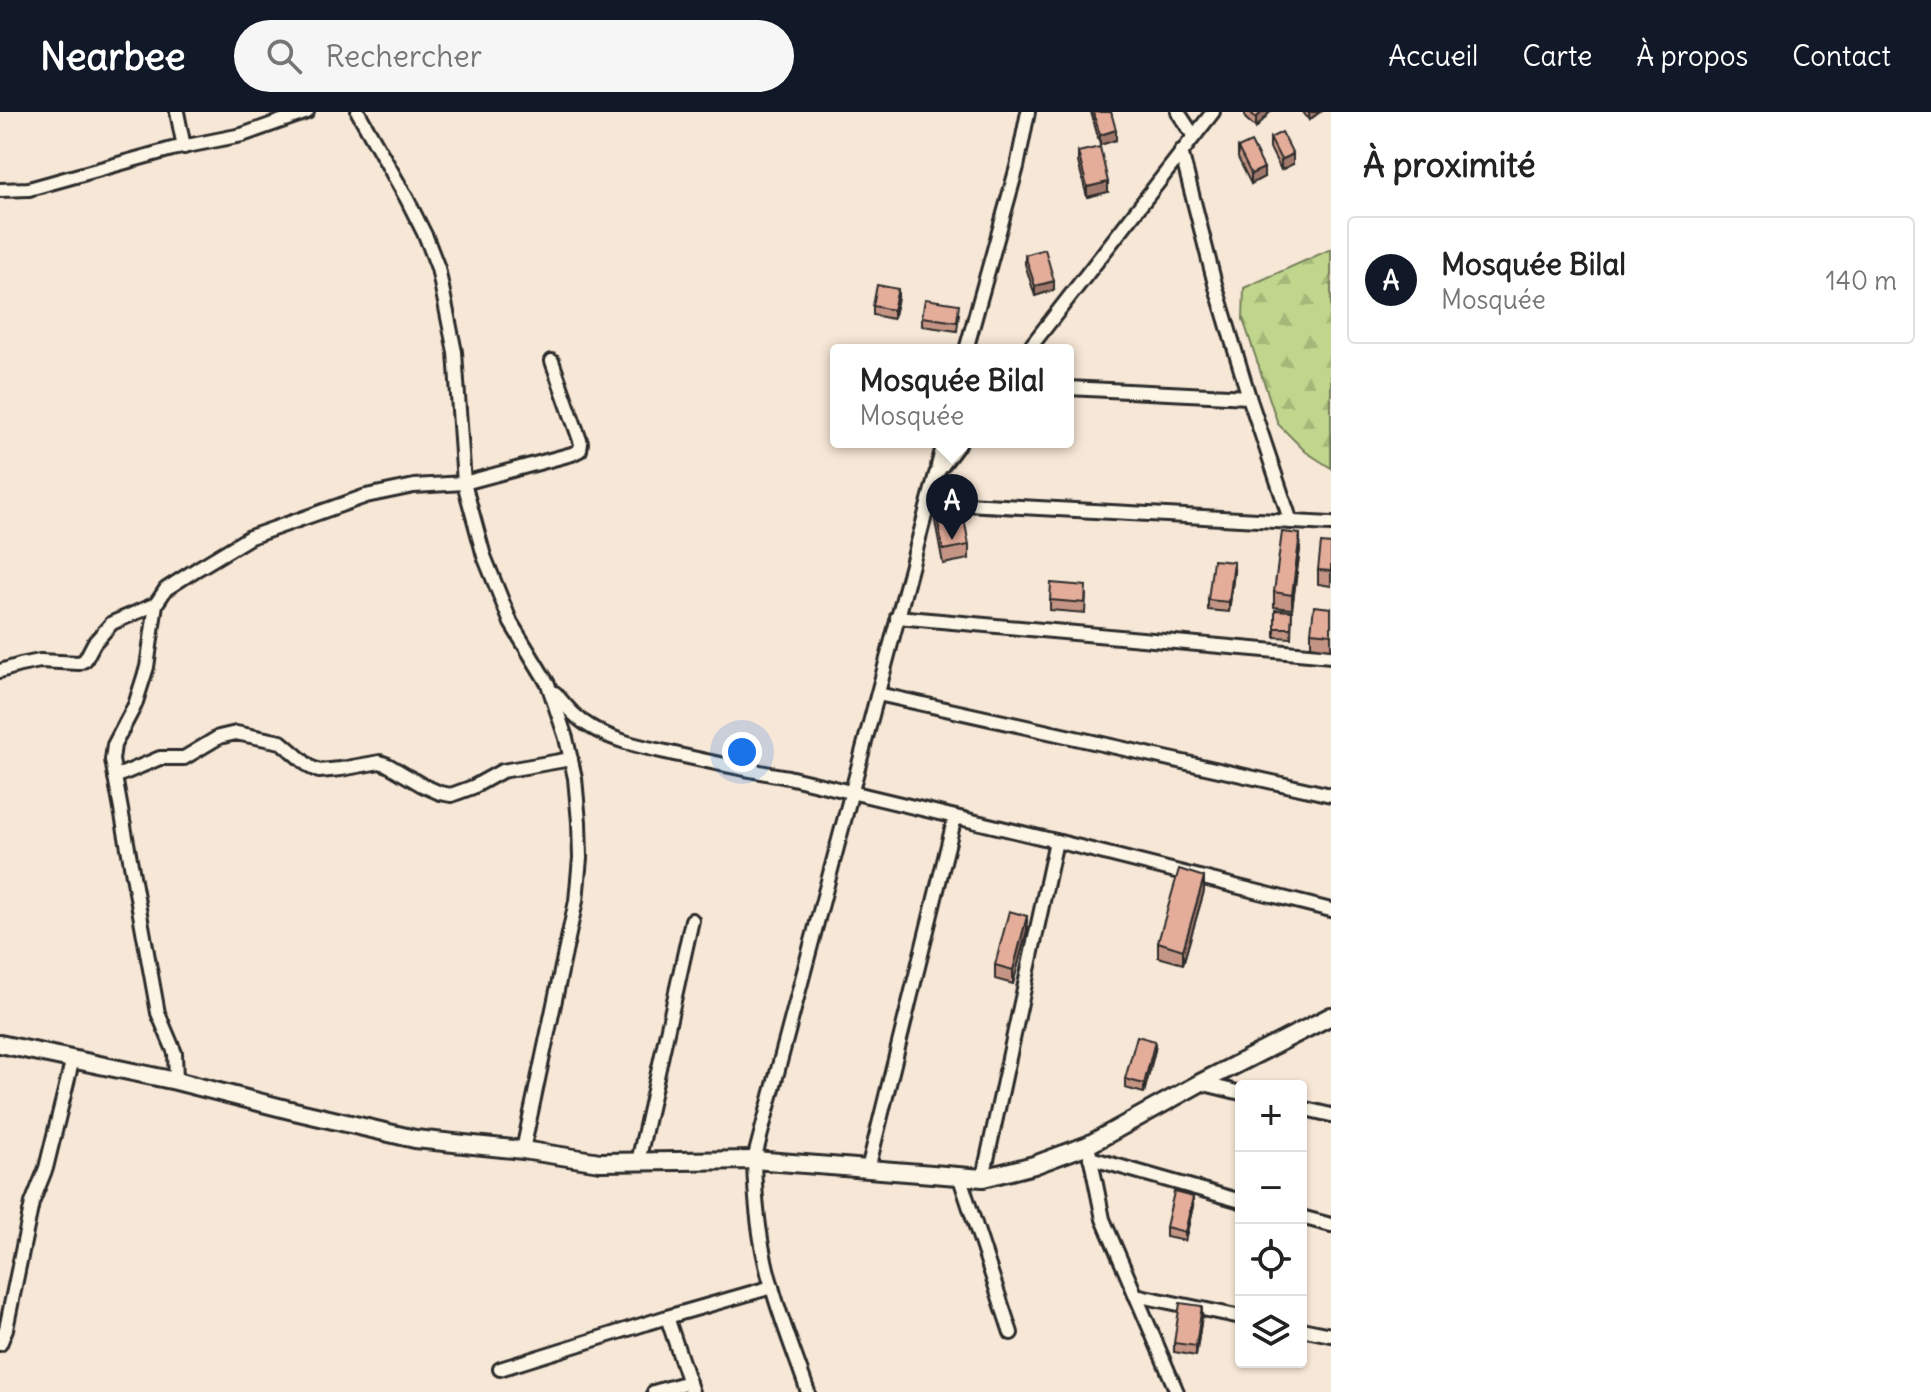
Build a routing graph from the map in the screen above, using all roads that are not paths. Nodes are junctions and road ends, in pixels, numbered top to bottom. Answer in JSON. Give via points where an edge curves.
{"nodes":[{"id":1,"x":177,"y":112,"type":"edge"},
{"id":2,"x":307,"y":112,"type":"edge"},
{"id":3,"x":358,"y":112,"type":"edge"},
{"id":4,"x":1028,"y":112,"type":"edge"},
{"id":5,"x":1178,"y":112,"type":"edge"},
{"id":6,"x":1213,"y":112,"type":"edge"},
{"id":7,"x":1193,"y":135,"type":"junction"},
{"id":8,"x":184,"y":147,"type":"junction"},
{"id":9,"x":1181,"y":151,"type":"junction"},
{"id":10,"x":0,"y":190,"type":"edge"},
{"id":11,"x":968,"y":344,"type":"edge"},
{"id":12,"x":1033,"y":344,"type":"edge"},
{"id":13,"x":552,"y":361,"type":"dead end"},
{"id":14,"x":1074,"y":388,"type":"edge"},
{"id":15,"x":1249,"y":397,"type":"junction"},
{"id":16,"x":942,"y":448,"type":"edge"},
{"id":17,"x":956,"y":448,"type":"edge"},
{"id":18,"x":936,"y":474,"type":"junction"},
{"id":19,"x":464,"y":483,"type":"junction"},
{"id":20,"x":929,"y":502,"type":"junction"},
{"id":21,"x":1291,"y":522,"type":"junction"},
{"id":22,"x":1331,"y":524,"type":"edge"},
{"id":23,"x":156,"y":604,"type":"junction"},
{"id":24,"x":897,"y":617,"type":"junction"},
{"id":25,"x":1331,"y":656,"type":"edge"},
{"id":26,"x":0,"y":671,"type":"edge"},
{"id":27,"x":548,"y":684,"type":"junction"},
{"id":28,"x":878,"y":694,"type":"junction"},
{"id":29,"x":571,"y":759,"type":"junction"},
{"id":30,"x":115,"y":777,"type":"junction"},
{"id":31,"x":850,"y":792,"type":"junction"},
{"id":32,"x":1331,"y":795,"type":"edge"},
{"id":33,"x":955,"y":817,"type":"junction"},
{"id":34,"x":1056,"y":841,"type":"junction"},
{"id":35,"x":1331,"y":910,"type":"edge"},
{"id":36,"x":692,"y":920,"type":"dead end"},
{"id":37,"x":1331,"y":1016,"type":"edge"},
{"id":38,"x":0,"y":1044,"type":"edge"},
{"id":39,"x":73,"y":1058,"type":"junction"},
{"id":40,"x":176,"y":1081,"type":"junction"},
{"id":41,"x":1200,"y":1083,"type":"junction"},
{"id":42,"x":1235,"y":1092,"type":"edge"},
{"id":43,"x":1307,"y":1109,"type":"edge"},
{"id":44,"x":1331,"y":1115,"type":"edge"},
{"id":45,"x":523,"y":1150,"type":"junction"},
{"id":46,"x":1089,"y":1151,"type":"junction"},
{"id":47,"x":754,"y":1160,"type":"junction"},
{"id":48,"x":638,"y":1162,"type":"junction"},
{"id":49,"x":868,"y":1169,"type":"junction"},
{"id":50,"x":959,"y":1175,"type":"junction"},
{"id":51,"x":983,"y":1178,"type":"junction"},
{"id":52,"x":1235,"y":1199,"type":"edge"},
{"id":53,"x":1307,"y":1219,"type":"edge"},
{"id":54,"x":1331,"y":1225,"type":"edge"},
{"id":55,"x":772,"y":1287,"type":"junction"},
{"id":56,"x":1135,"y":1295,"type":"junction"},
{"id":57,"x":1235,"y":1316,"type":"edge"},
{"id":58,"x":667,"y":1317,"type":"junction"},
{"id":59,"x":1307,"y":1330,"type":"edge"},
{"id":60,"x":1011,"y":1333,"type":"dead end"},
{"id":61,"x":1331,"y":1335,"type":"edge"},
{"id":62,"x":0,"y":1344,"type":"edge"},
{"id":63,"x":500,"y":1369,"type":"dead end"},
{"id":64,"x":691,"y":1387,"type":"edge"},
{"id":65,"x":654,"y":1392,"type":"edge"},
{"id":66,"x":808,"y":1392,"type":"edge"},
{"id":67,"x":1177,"y":1392,"type":"edge"}],
"edges":[{"from":1,"to":8,"type":"street"},
{"from":2,"to":8,"type":"street","via":[[242,135]]},
{"from":3,"to":19,"type":"street","via":[[438,268],[455,352]]},
{"from":4,"to":11,"type":"street"},
{"from":5,"to":7,"type":"street"},
{"from":6,"to":7,"type":"street"},
{"from":7,"to":9,"type":"street"},
{"from":8,"to":10,"type":"street","via":[[29,189]]},
{"from":9,"to":12,"type":"street"},
{"from":9,"to":15,"type":"street"},
{"from":13,"to":19,"type":"street","via":[[580,450]]},
{"from":14,"to":15,"type":"street"},
{"from":15,"to":21,"type":"street"},
{"from":16,"to":18,"type":"street"},
{"from":17,"to":18,"type":"street"},
{"from":18,"to":20,"type":"street"},
{"from":19,"to":23,"type":"street","via":[[366,496],[250,537],[166,589]]},
{"from":19,"to":27,"type":"street","via":[[500,597]]},
{"from":20,"to":21,"type":"street"},
{"from":20,"to":24,"type":"street"},
{"from":21,"to":22,"type":"street"},
{"from":23,"to":26,"type":"street","via":[[112,623],[79,663],[40,661]]},
{"from":23,"to":30,"type":"street","via":[[147,667],[114,745]]},
{"from":24,"to":25,"type":"street"},
{"from":24,"to":28,"type":"street"},
{"from":27,"to":29,"type":"street"},
{"from":27,"to":31,"type":"street","via":[[580,720],[612,737]]},
{"from":28,"to":31,"type":"street"},
{"from":28,"to":32,"type":"street"},
{"from":29,"to":30,"type":"street","via":[[502,771],[451,795],[380,762],[319,771],[281,742],[236,733],[184,758],[160,758]]},
{"from":29,"to":45,"type":"street","via":[[579,822],[576,901]]},
{"from":30,"to":40,"type":"street","via":[[158,1013],[175,1053]]},
{"from":31,"to":33,"type":"street"},
{"from":31,"to":47,"type":"street"},
{"from":33,"to":34,"type":"street"},
{"from":33,"to":49,"type":"street"},
{"from":34,"to":35,"type":"street"},
{"from":34,"to":51,"type":"street"},
{"from":36,"to":48,"type":"street"},
{"from":37,"to":41,"type":"main road"},
{"from":38,"to":39,"type":"main road"},
{"from":39,"to":40,"type":"main road"},
{"from":39,"to":62,"type":"street"},
{"from":40,"to":45,"type":"main road","via":[[415,1139]]},
{"from":41,"to":42,"type":"street"},
{"from":41,"to":46,"type":"main road"},
{"from":43,"to":44,"type":"street"},
{"from":45,"to":48,"type":"main road"},
{"from":46,"to":51,"type":"main road"},
{"from":46,"to":52,"type":"street"},
{"from":46,"to":56,"type":"street","via":[[1103,1219]]},
{"from":47,"to":48,"type":"main road"},
{"from":47,"to":49,"type":"main road"},
{"from":47,"to":55,"type":"street","via":[[755,1203]]},
{"from":49,"to":50,"type":"main road"},
{"from":50,"to":51,"type":"main road"},
{"from":50,"to":60,"type":"street"},
{"from":53,"to":54,"type":"street"},
{"from":55,"to":58,"type":"street"},
{"from":55,"to":66,"type":"street"},
{"from":56,"to":57,"type":"street"},
{"from":56,"to":67,"type":"street"},
{"from":58,"to":63,"type":"street"},
{"from":58,"to":64,"type":"street"},
{"from":59,"to":61,"type":"street"},
{"from":64,"to":65,"type":"street"}]}
